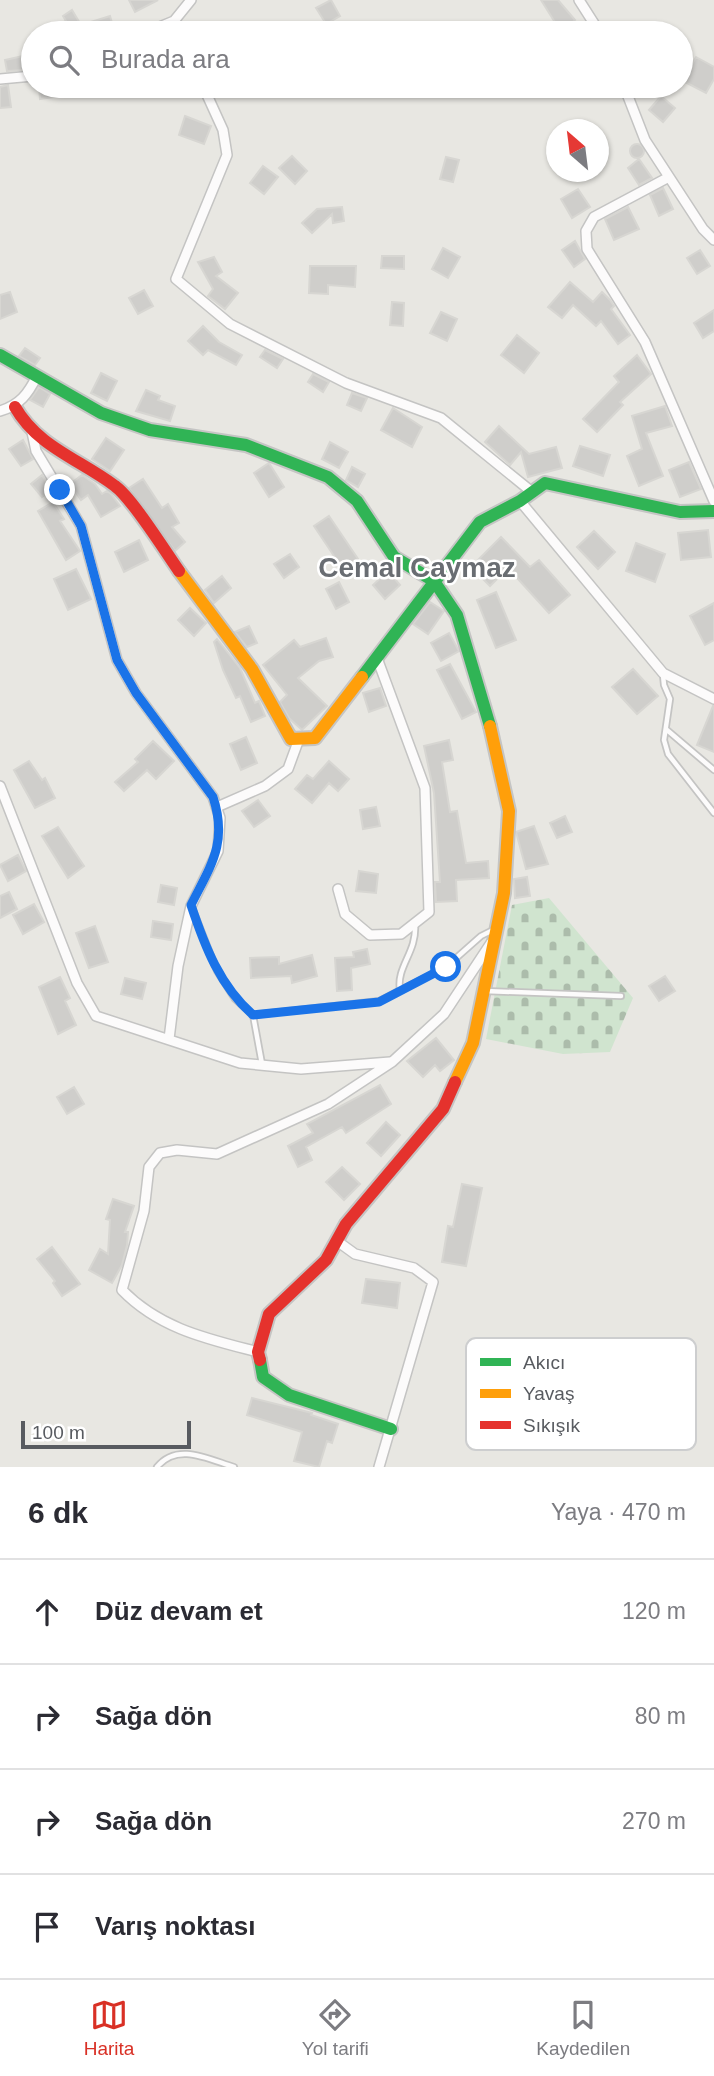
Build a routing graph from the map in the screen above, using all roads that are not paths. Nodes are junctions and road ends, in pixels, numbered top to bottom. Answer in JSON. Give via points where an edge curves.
{"nodes":[{"id":1,"x":191,"y":0,"type":"edge"},
{"id":2,"x":579,"y":0,"type":"edge"},
{"id":3,"x":174,"y":21,"type":"edge"},
{"id":4,"x":592,"y":21,"type":"edge"},
{"id":5,"x":21,"y":77,"type":"edge"},
{"id":6,"x":0,"y":79,"type":"edge"},
{"id":7,"x":208,"y":98,"type":"edge"},
{"id":8,"x":629,"y":98,"type":"edge"},
{"id":9,"x":669,"y":177,"type":"junction"},
{"id":10,"x":714,"y":240,"type":"edge"},
{"id":11,"x":0,"y":355,"type":"edge"},
{"id":12,"x":37,"y":376,"type":"junction"},
{"id":13,"x":15,"y":407,"type":"junction"},
{"id":14,"x":0,"y":411,"type":"edge"},
{"id":15,"x":32,"y":432,"type":"junction"},
{"id":16,"x":532,"y":492,"type":"junction"},
{"id":17,"x":714,"y":500,"type":"edge"},
{"id":18,"x":520,"y":501,"type":"junction"},
{"id":19,"x":714,"y":511,"type":"edge"},
{"id":20,"x":434,"y":581,"type":"junction"},
{"id":21,"x":377,"y":658,"type":"junction"},
{"id":22,"x":663,"y":673,"type":"junction"},
{"id":23,"x":714,"y":699,"type":"edge"},
{"id":24,"x":667,"y":730,"type":"junction"},
{"id":25,"x":299,"y":738,"type":"junction"},
{"id":26,"x":714,"y":770,"type":"edge"},
{"id":27,"x":0,"y":786,"type":"edge"},
{"id":28,"x":216,"y":807,"type":"junction"},
{"id":29,"x":714,"y":813,"type":"edge"},
{"id":30,"x":338,"y":889,"type":"dead end"},
{"id":31,"x":191,"y":905,"type":"junction"},
{"id":32,"x":414,"y":923,"type":"junction"},
{"id":33,"x":495,"y":933,"type":"junction"},
{"id":34,"x":400,"y":989,"type":"junction"},
{"id":35,"x":483,"y":990,"type":"junction"},
{"id":36,"x":621,"y":996,"type":"dead end"},
{"id":37,"x":253,"y":1015,"type":"junction"},
{"id":38,"x":169,"y":1039,"type":"junction"},
{"id":39,"x":391,"y":1062,"type":"junction"},
{"id":40,"x":262,"y":1065,"type":"junction"},
{"id":41,"x":337,"y":1241,"type":"junction"},
{"id":42,"x":258,"y":1352,"type":"junction"},
{"id":43,"x":391,"y":1429,"type":"junction"},
{"id":44,"x":157,"y":1467,"type":"edge"},
{"id":45,"x":234,"y":1467,"type":"edge"},
{"id":46,"x":379,"y":1467,"type":"edge"}],
"edges":[{"from":1,"to":3,"type":"street"},
{"from":2,"to":4,"type":"street"},
{"from":5,"to":6,"type":"street"},
{"from":7,"to":16,"type":"street","via":[[223,130],[227,155],[176,279],[230,324],[346,383],[441,418]]},
{"from":8,"to":9,"type":"street","via":[[645,140]]},
{"from":9,"to":10,"type":"street"},
{"from":9,"to":17,"type":"street","via":[[594,217],[586,231],[587,249],[645,342]]},
{"from":11,"to":12,"type":"street"},
{"from":12,"to":13,"type":"street"},
{"from":12,"to":20,"type":"street","via":[[101,413],[150,430],[246,445],[328,477],[357,501],[394,557]]},
{"from":13,"to":14,"type":"street"},
{"from":13,"to":15,"type":"street"},
{"from":15,"to":25,"type":"street","via":[[117,487],[252,669],[291,739]]},
{"from":15,"to":28,"type":"street","via":[[36,451],[81,526],[117,660]]},
{"from":16,"to":18,"type":"street"},
{"from":16,"to":19,"type":"street","via":[[545,483],[680,512]]},
{"from":18,"to":20,"type":"street","via":[[480,522]]},
{"from":18,"to":22,"type":"street"},
{"from":20,"to":21,"type":"street"},
{"from":20,"to":33,"type":"street","via":[[457,615],[498,752],[509,811],[504,892]]},
{"from":21,"to":25,"type":"street","via":[[315,738]]},
{"from":21,"to":32,"type":"street","via":[[425,788],[429,912]]},
{"from":22,"to":23,"type":"street"},
{"from":22,"to":24,"type":"lane","via":[[670,699]]},
{"from":24,"to":26,"type":"lane"},
{"from":24,"to":29,"type":"lane","via":[[668,754]]},
{"from":25,"to":28,"type":"street","via":[[288,769],[265,786]]},
{"from":27,"to":38,"type":"street","via":[[77,983],[96,1016]]},
{"from":28,"to":31,"type":"street","via":[[221,838],[218,851]]},
{"from":30,"to":32,"type":"street","via":[[345,914],[370,935],[401,934]]},
{"from":31,"to":37,"type":"lane","via":[[217,971],[235,999]]},
{"from":31,"to":38,"type":"street"},
{"from":32,"to":34,"type":"lane","via":[[416,938],[398,978]]},
{"from":33,"to":34,"type":"lane","via":[[481,936],[446,967]]},
{"from":33,"to":35,"type":"street"},
{"from":33,"to":39,"type":"street","via":[[444,1014]]},
{"from":34,"to":37,"type":"lane","via":[[379,1002]]},
{"from":35,"to":36,"type":"lane"},
{"from":35,"to":41,"type":"street","via":[[473,1043],[443,1109],[346,1224]]},
{"from":37,"to":40,"type":"lane"},
{"from":38,"to":40,"type":"street","via":[[240,1063]]},
{"from":39,"to":40,"type":"street","via":[[301,1069]]},
{"from":39,"to":42,"type":"street","via":[[328,1104],[252,1139],[217,1154],[160,1153],[149,1167],[144,1211],[122,1290],[136,1305],[187,1334]]},
{"from":41,"to":42,"type":"street","via":[[326,1260],[269,1314]]},
{"from":41,"to":43,"type":"street","via":[[355,1254],[414,1268],[433,1282]]},
{"from":42,"to":43,"type":"street","via":[[263,1377],[289,1395]]},
{"from":43,"to":46,"type":"street"},
{"from":44,"to":45,"type":"lane","via":[[180,1452]]}]}
